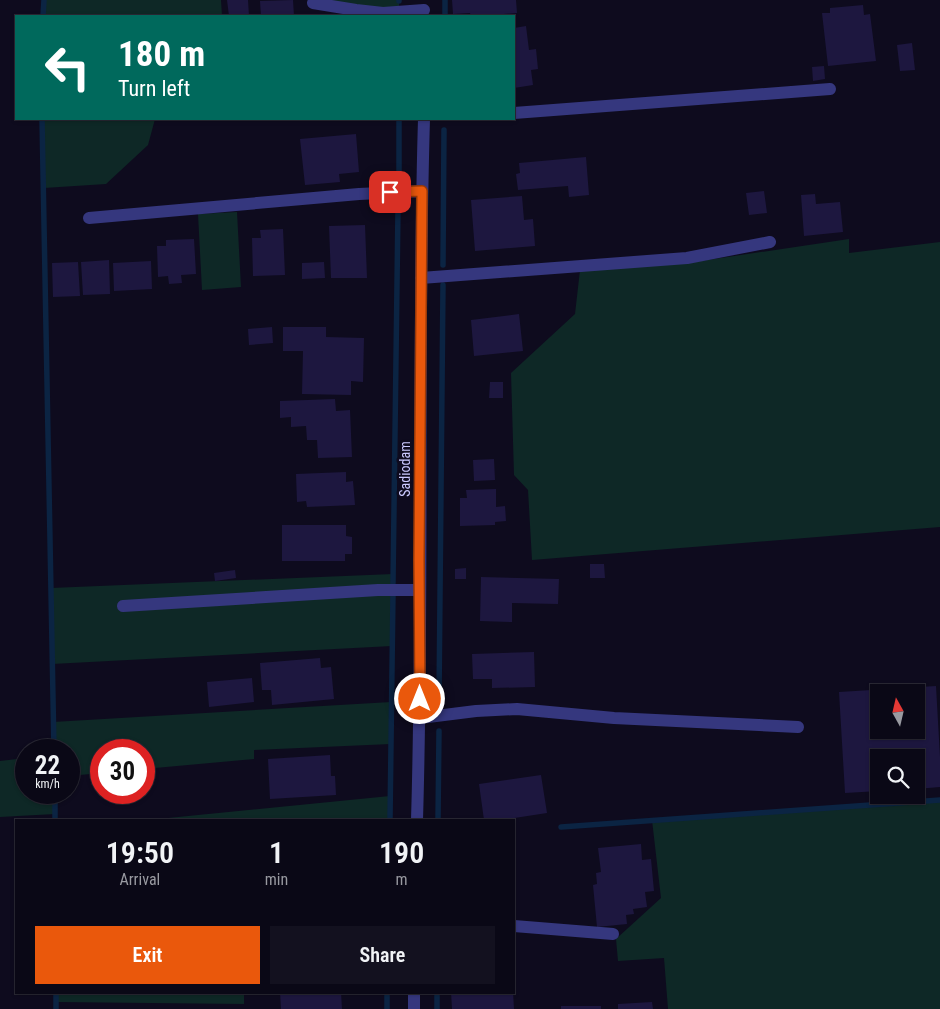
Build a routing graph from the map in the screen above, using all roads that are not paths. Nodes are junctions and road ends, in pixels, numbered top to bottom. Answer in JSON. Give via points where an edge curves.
{"nodes":[{"id":1,"x":314,"y":2,"type":"dead end"},
{"id":2,"x":424,"y":9,"type":"edge"},
{"id":3,"x":830,"y":89,"type":"dead end"},
{"id":4,"x":515,"y":113,"type":"edge"},
{"id":5,"x":424,"y":120,"type":"edge"},
{"id":6,"x":422,"y":191,"type":"junction"},
{"id":7,"x":89,"y":218,"type":"dead end"},
{"id":8,"x":770,"y":242,"type":"dead end"},
{"id":9,"x":421,"y":278,"type":"junction"},
{"id":10,"x":419,"y":590,"type":"junction"},
{"id":11,"x":123,"y":606,"type":"dead end"},
{"id":12,"x":420,"y":718,"type":"junction"},
{"id":13,"x":798,"y":727,"type":"dead end"},
{"id":14,"x":417,"y":819,"type":"edge"},
{"id":15,"x":515,"y":926,"type":"edge"},
{"id":16,"x":614,"y":934,"type":"dead end"},
{"id":17,"x":414,"y":994,"type":"edge"},
{"id":18,"x":414,"y":1009,"type":"edge"}],
"edges":[{"from":1,"to":2,"type":"street","via":[[383,13]]},
{"from":3,"to":4,"type":"street"},
{"from":5,"to":6,"type":"street","name":"Sadiodam"},
{"from":6,"to":7,"type":"street"},
{"from":6,"to":9,"type":"street","name":"Sadiodam"},
{"from":8,"to":9,"type":"street","via":[[687,258]]},
{"from":9,"to":10,"type":"street","name":"Sadiodam"},
{"from":10,"to":11,"type":"street"},
{"from":10,"to":12,"type":"street","name":"Sadiodam"},
{"from":12,"to":13,"type":"street","via":[[518,709],[614,718]]},
{"from":12,"to":14,"type":"street","name":"Sadiodam"},
{"from":15,"to":16,"type":"street"},
{"from":17,"to":18,"type":"street"}]}
